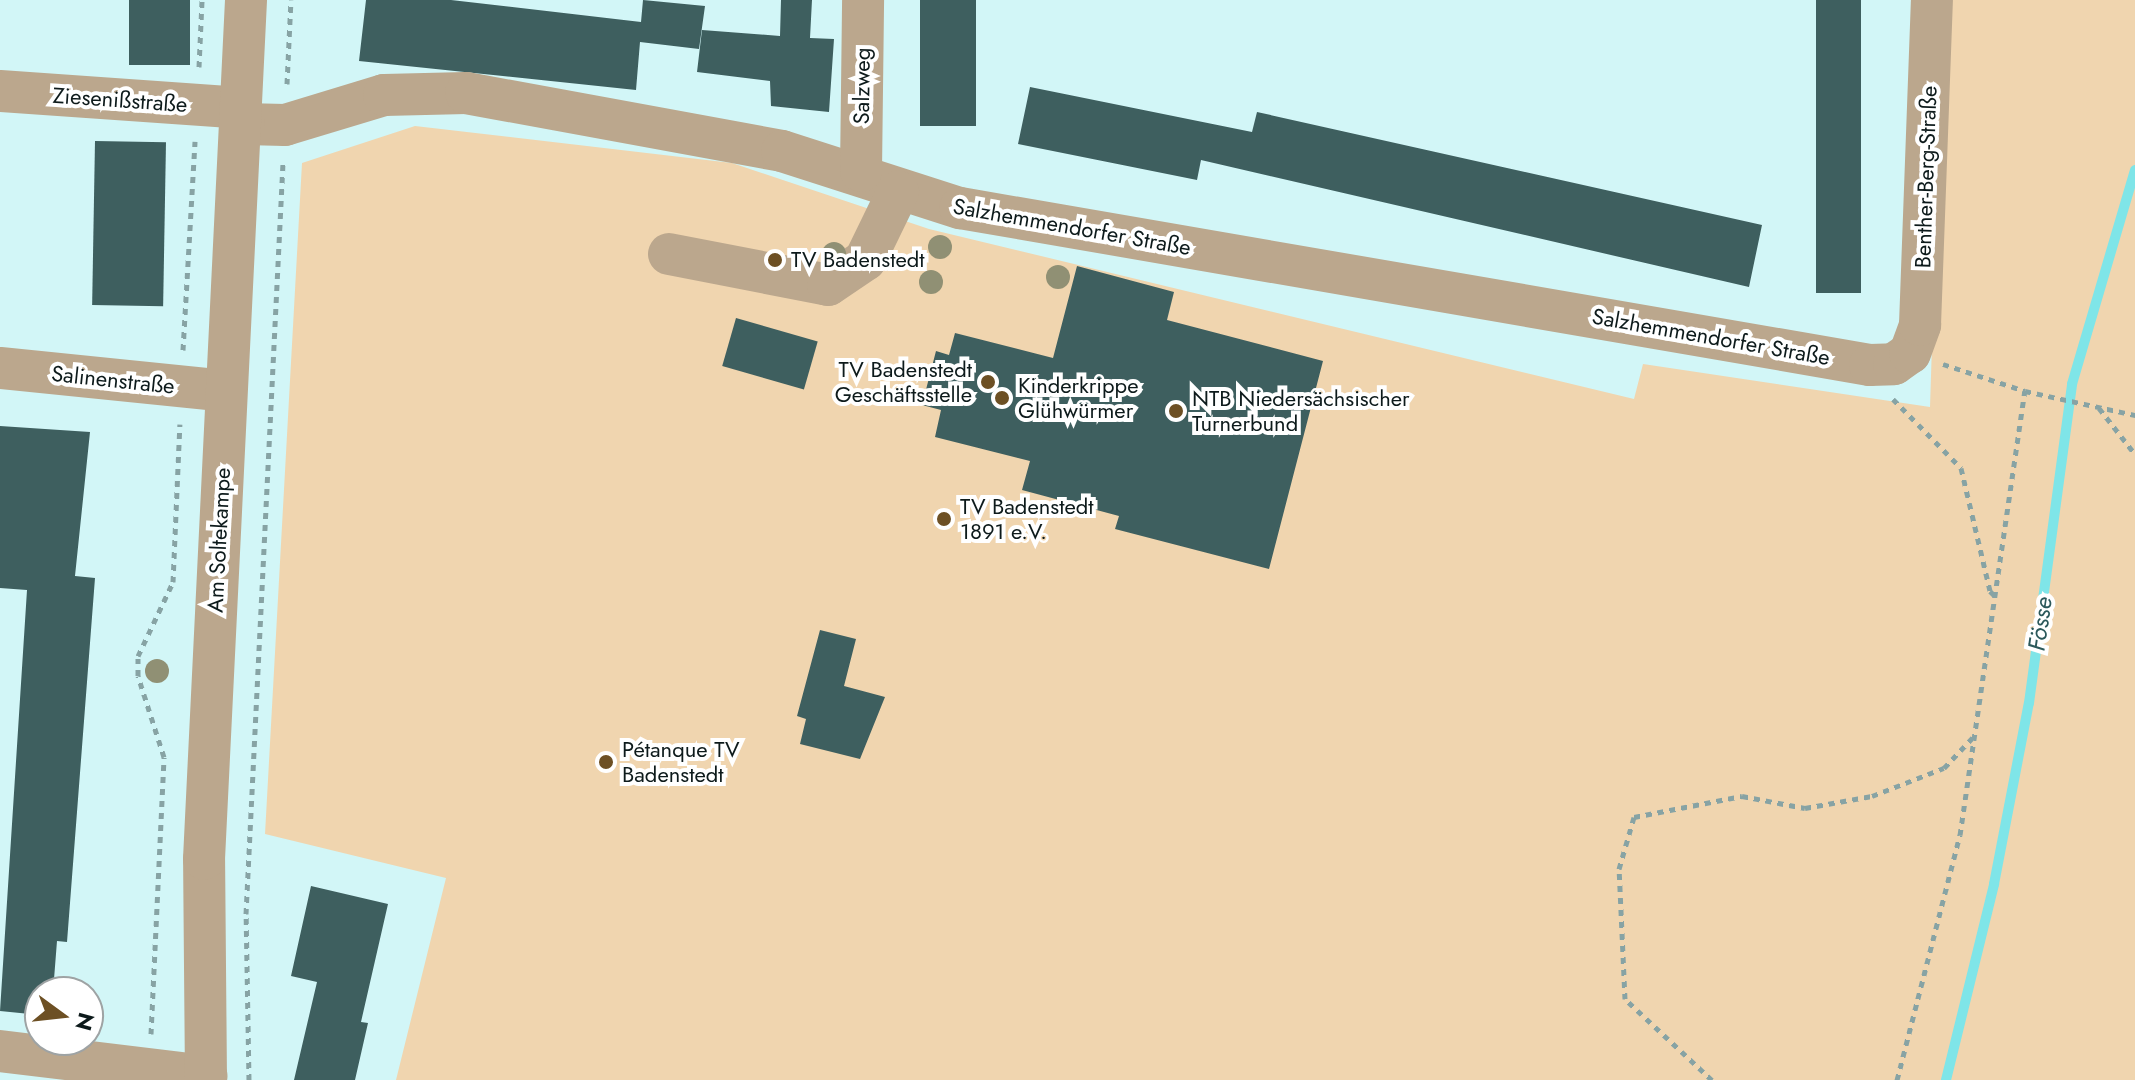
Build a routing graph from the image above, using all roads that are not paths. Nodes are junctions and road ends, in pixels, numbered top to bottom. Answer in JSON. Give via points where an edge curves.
{"nodes":[{"id":1,"x":246,"y":0,"type":"edge"},
{"id":2,"x":863,"y":0,"type":"edge"},
{"id":3,"x":1932,"y":0,"type":"edge"},
{"id":4,"x":0,"y":91,"type":"edge"},
{"id":5,"x":241,"y":116,"type":"junction"},
{"id":6,"x":861,"y":171,"type":"junction"},
{"id":7,"x":898,"y":192,"type":"junction"},
{"id":8,"x":669,"y":254,"type":"dead end"},
{"id":9,"x":1910,"y":353,"type":"joint"},
{"id":10,"x":0,"y":368,"type":"edge"},
{"id":11,"x":226,"y":391,"type":"junction"},
{"id":12,"x":0,"y":1051,"type":"edge"},
{"id":13,"x":206,"y":1078,"type":"edge"}],
"edges":[{"from":1,"to":5,"type":"street","name":"Am Soltekampe"},
{"from":2,"to":6,"type":"street","name":"Salzweg"},
{"from":3,"to":9,"type":"street","name":"Benther-Berg-Straße","via":[[1920,325]]},
{"from":4,"to":5,"type":"street","name":"Ziesenißstraße","via":[[197,106]]},
{"from":5,"to":6,"type":"street","name":"Salzhemmendorfer Straße","via":[[285,125],[384,95],[466,93]]},
{"from":5,"to":11,"type":"street","name":"Am Soltekampe"},
{"from":6,"to":7,"type":"street","name":"Salzhemmendorfer Straße"},
{"from":7,"to":8,"type":"street","via":[[865,260],[828,285]]},
{"from":7,"to":9,"type":"street","name":"Salzhemmendorfer Straße","via":[[960,208],[1870,365],[1894,364]]},
{"from":10,"to":11,"type":"street","name":"Salinenstraße"},
{"from":11,"to":13,"type":"street","name":"Am Soltekampe","via":[[204,859]]},
{"from":12,"to":13,"type":"street"}]}
